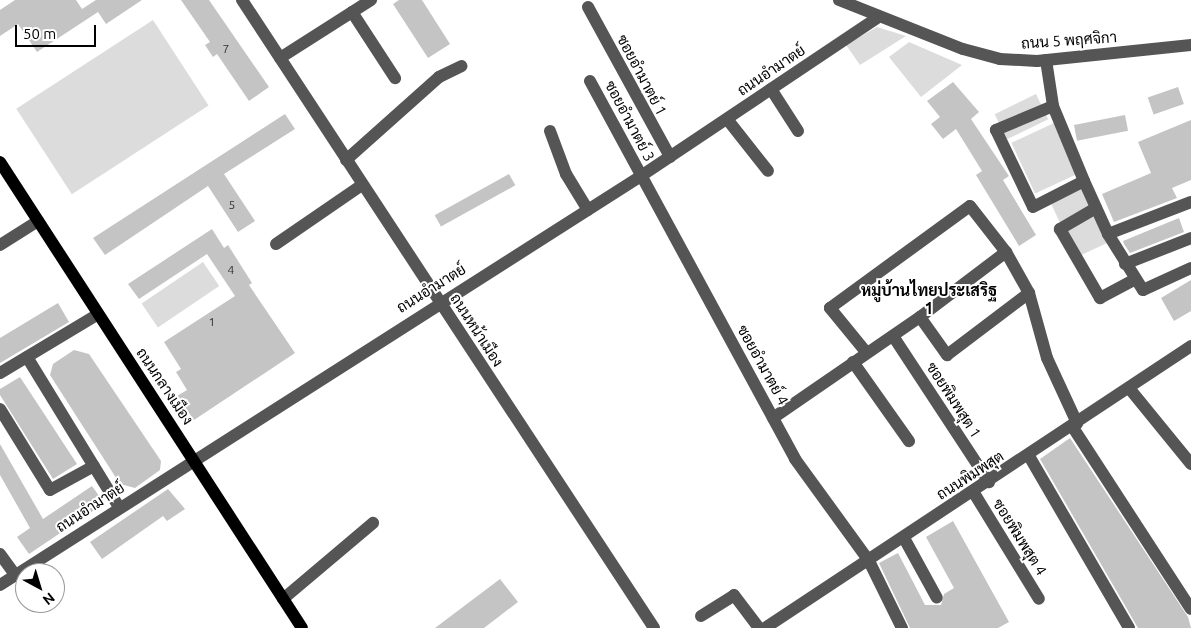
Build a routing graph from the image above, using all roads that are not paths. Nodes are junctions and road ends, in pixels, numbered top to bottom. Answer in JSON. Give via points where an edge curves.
{"nodes":[{"id":1,"x":242,"y":0,"type":"edge"},
{"id":2,"x":371,"y":0,"type":"edge"},
{"id":3,"x":839,"y":0,"type":"edge"},
{"id":4,"x":588,"y":7,"type":"dead end"},
{"id":5,"x":352,"y":12,"type":"junction"},
{"id":6,"x":877,"y":18,"type":"junction"},
{"id":7,"x":1191,"y":45,"type":"edge"},
{"id":8,"x":280,"y":58,"type":"junction"},
{"id":9,"x":1046,"y":60,"type":"junction"},
{"id":10,"x":462,"y":66,"type":"dead end"},
{"id":11,"x":395,"y":78,"type":"dead end"},
{"id":12,"x":590,"y":81,"type":"dead end"},
{"id":13,"x":771,"y":89,"type":"junction"},
{"id":14,"x":1053,"y":106,"type":"junction"},
{"id":15,"x":727,"y":119,"type":"junction"},
{"id":16,"x":550,"y":131,"type":"dead end"},
{"id":17,"x":798,"y":131,"type":"dead end"},
{"id":18,"x":670,"y":157,"type":"junction"},
{"id":19,"x":346,"y":160,"type":"junction"},
{"id":20,"x":0,"y":162,"type":"edge"},
{"id":21,"x":768,"y":170,"type":"dead end"},
{"id":22,"x":640,"y":176,"type":"junction"},
{"id":23,"x":1084,"y":181,"type":"junction"},
{"id":24,"x":362,"y":185,"type":"junction"},
{"id":25,"x":1191,"y":202,"type":"edge"},
{"id":26,"x":1096,"y":208,"type":"junction"},
{"id":27,"x":588,"y":210,"type":"junction"},
{"id":28,"x":38,"y":221,"type":"junction"},
{"id":29,"x":1108,"y":234,"type":"junction"},
{"id":30,"x":1191,"y":238,"type":"edge"},
{"id":31,"x":276,"y":244,"type":"dead end"},
{"id":32,"x":0,"y":245,"type":"edge"},
{"id":33,"x":1006,"y":252,"type":"junction"},
{"id":34,"x":1125,"y":264,"type":"junction"},
{"id":35,"x":1191,"y":268,"type":"edge"},
{"id":36,"x":1134,"y":280,"type":"junction"},
{"id":37,"x":1029,"y":293,"type":"junction"},
{"id":38,"x":439,"y":302,"type":"junction"},
{"id":39,"x":98,"y":314,"type":"junction"},
{"id":40,"x":920,"y":317,"type":"junction"},
{"id":41,"x":893,"y":336,"type":"junction"},
{"id":42,"x":1191,"y":346,"type":"edge"},
{"id":43,"x":866,"y":352,"type":"junction"},
{"id":44,"x":27,"y":357,"type":"junction"},
{"id":45,"x":853,"y":362,"type":"junction"},
{"id":46,"x":0,"y":373,"type":"edge"},
{"id":47,"x":1128,"y":388,"type":"junction"},
{"id":48,"x":0,"y":409,"type":"edge"},
{"id":49,"x":773,"y":418,"type":"junction"},
{"id":50,"x":1075,"y":425,"type":"junction"},
{"id":51,"x":909,"y":441,"type":"dead end"},
{"id":52,"x":1029,"y":456,"type":"junction"},
{"id":53,"x":194,"y":460,"type":"junction"},
{"id":54,"x":1191,"y":464,"type":"edge"},
{"id":55,"x":94,"y":466,"type":"junction"},
{"id":56,"x":989,"y":482,"type":"junction"},
{"id":57,"x":974,"y":493,"type":"junction"},
{"id":58,"x":119,"y":507,"type":"junction"},
{"id":59,"x":373,"y":523,"type":"dead end"},
{"id":60,"x":904,"y":538,"type":"junction"},
{"id":61,"x":0,"y":554,"type":"edge"},
{"id":62,"x":869,"y":561,"type":"junction"},
{"id":63,"x":33,"y":563,"type":"edge"},
{"id":64,"x":15,"y":575,"type":"joint"},
{"id":65,"x":0,"y":585,"type":"edge"},
{"id":66,"x":937,"y":598,"type":"dead end"},
{"id":67,"x":283,"y":599,"type":"junction"},
{"id":68,"x":1039,"y":599,"type":"dead end"},
{"id":69,"x":1191,"y":609,"type":"edge"},
{"id":70,"x":701,"y":616,"type":"dead end"},
{"id":71,"x":899,"y":627,"type":"edge"},
{"id":72,"x":302,"y":628,"type":"edge"},
{"id":73,"x":654,"y":628,"type":"edge"},
{"id":74,"x":759,"y":628,"type":"edge"},
{"id":75,"x":765,"y":628,"type":"edge"},
{"id":76,"x":1129,"y":628,"type":"edge"}],
"edges":[{"from":1,"to":8,"type":"street","name":"ถนนหน้าเมือง"},
{"from":2,"to":5,"type":"street"},
{"from":3,"to":6,"type":"street","name":"ถนน 5 พฤศจิกา"},
{"from":4,"to":18,"type":"street","name":"ซอยอำมาตย์ 1"},
{"from":5,"to":8,"type":"street"},
{"from":5,"to":11,"type":"street"},
{"from":6,"to":9,"type":"street","name":"ถนน 5 พฤศจิกา","via":[[1000,59]]},
{"from":6,"to":13,"type":"street","name":"ถนนอำมาตย์"},
{"from":7,"to":9,"type":"street","name":"ถนน 5 พฤศจิกา"},
{"from":8,"to":19,"type":"street","name":"ถนนหน้าเมือง"},
{"from":9,"to":14,"type":"street"},
{"from":10,"to":19,"type":"street","via":[[439,76]]},
{"from":12,"to":22,"type":"street","name":"ซอยอำมาตย์ 3"},
{"from":13,"to":15,"type":"street","name":"ถนนอำมาตย์"},
{"from":13,"to":17,"type":"street"},
{"from":14,"to":23,"type":"street"},
{"from":14,"to":23,"type":"street","via":[[996,130],[1033,207]]},
{"from":15,"to":18,"type":"street","name":"ถนนอำมาตย์"},
{"from":15,"to":21,"type":"street"},
{"from":16,"to":27,"type":"street","via":[[566,174]]},
{"from":18,"to":22,"type":"street","name":"ถนนอำมาตย์"},
{"from":19,"to":24,"type":"street","name":"ถนนหน้าเมือง"},
{"from":20,"to":28,"type":"main road","name":"ถนนกลางเมือง"},
{"from":22,"to":27,"type":"street","name":"ถนนอำมาตย์"},
{"from":22,"to":49,"type":"street","name":"ซอยอำมาตย์ 4"},
{"from":23,"to":26,"type":"street"},
{"from":24,"to":31,"type":"street"},
{"from":24,"to":38,"type":"street","name":"ถนนหน้าเมือง"},
{"from":25,"to":29,"type":"street"},
{"from":26,"to":29,"type":"street"},
{"from":26,"to":36,"type":"street","via":[[1060,229],[1100,298]]},
{"from":27,"to":38,"type":"street","name":"ถนนอำมาตย์"},
{"from":28,"to":32,"type":"street"},
{"from":28,"to":39,"type":"main road","name":"ถนนกลางเมือง"},
{"from":29,"to":34,"type":"street"},
{"from":30,"to":34,"type":"street"},
{"from":33,"to":37,"type":"street"},
{"from":33,"to":40,"type":"street"},
{"from":33,"to":43,"type":"street","via":[[970,206],[830,308]]},
{"from":34,"to":36,"type":"street"},
{"from":35,"to":36,"type":"street","via":[[1143,290]]},
{"from":37,"to":40,"type":"street","via":[[947,354]]},
{"from":37,"to":50,"type":"street","via":[[1047,358]]},
{"from":38,"to":53,"type":"street","name":"ถนนอำมาตย์"},
{"from":38,"to":73,"type":"street","name":"ถนนหน้าเมือง"},
{"from":39,"to":44,"type":"street"},
{"from":39,"to":53,"type":"main road","name":"ถนนกลางเมือง"},
{"from":40,"to":41,"type":"street"},
{"from":41,"to":43,"type":"street"},
{"from":41,"to":56,"type":"street","name":"ซอยพิมพสุต 1"},
{"from":42,"to":47,"type":"street","name":"ถนนพิมพสุต"},
{"from":43,"to":45,"type":"street"},
{"from":44,"to":46,"type":"street"},
{"from":44,"to":55,"type":"street"},
{"from":45,"to":49,"type":"street"},
{"from":45,"to":51,"type":"street"},
{"from":47,"to":50,"type":"street","name":"ถนนพิมพสุต"},
{"from":47,"to":54,"type":"street"},
{"from":48,"to":55,"type":"street","via":[[50,490]]},
{"from":49,"to":62,"type":"street","name":"ซอยอำมาตย์ 4","via":[[795,459]]},
{"from":50,"to":52,"type":"street","name":"ถนนพิมพสุต"},
{"from":50,"to":69,"type":"street"},
{"from":52,"to":56,"type":"street","name":"ถนนพิมพสุต"},
{"from":52,"to":76,"type":"street"},
{"from":53,"to":58,"type":"street","name":"ถนนอำมาตย์"},
{"from":53,"to":67,"type":"main road","name":"ถนนกลางเมือง"},
{"from":55,"to":58,"type":"street"},
{"from":56,"to":57,"type":"street","name":"ถนนพิมพสุต"},
{"from":57,"to":60,"type":"street","name":"ถนนพิมพสุต"},
{"from":57,"to":68,"type":"street","name":"ซอยพิมพสุต 4"},
{"from":58,"to":63,"type":"street","name":"ถนนอำมาตย์"},
{"from":59,"to":67,"type":"street"},
{"from":60,"to":62,"type":"street","name":"ถนนพิมพสุต"},
{"from":60,"to":66,"type":"street"},
{"from":61,"to":64,"type":"street"},
{"from":62,"to":71,"type":"street","name":"ซอยอำมาตย์ 4"},
{"from":62,"to":75,"type":"street","name":"ถนนพิมพสุต"},
{"from":64,"to":65,"type":"street","name":"ถนนอำมาตย์"},
{"from":67,"to":72,"type":"main road","name":"ถนนกลางเมือง"},
{"from":70,"to":74,"type":"street","via":[[734,595]]}]}
